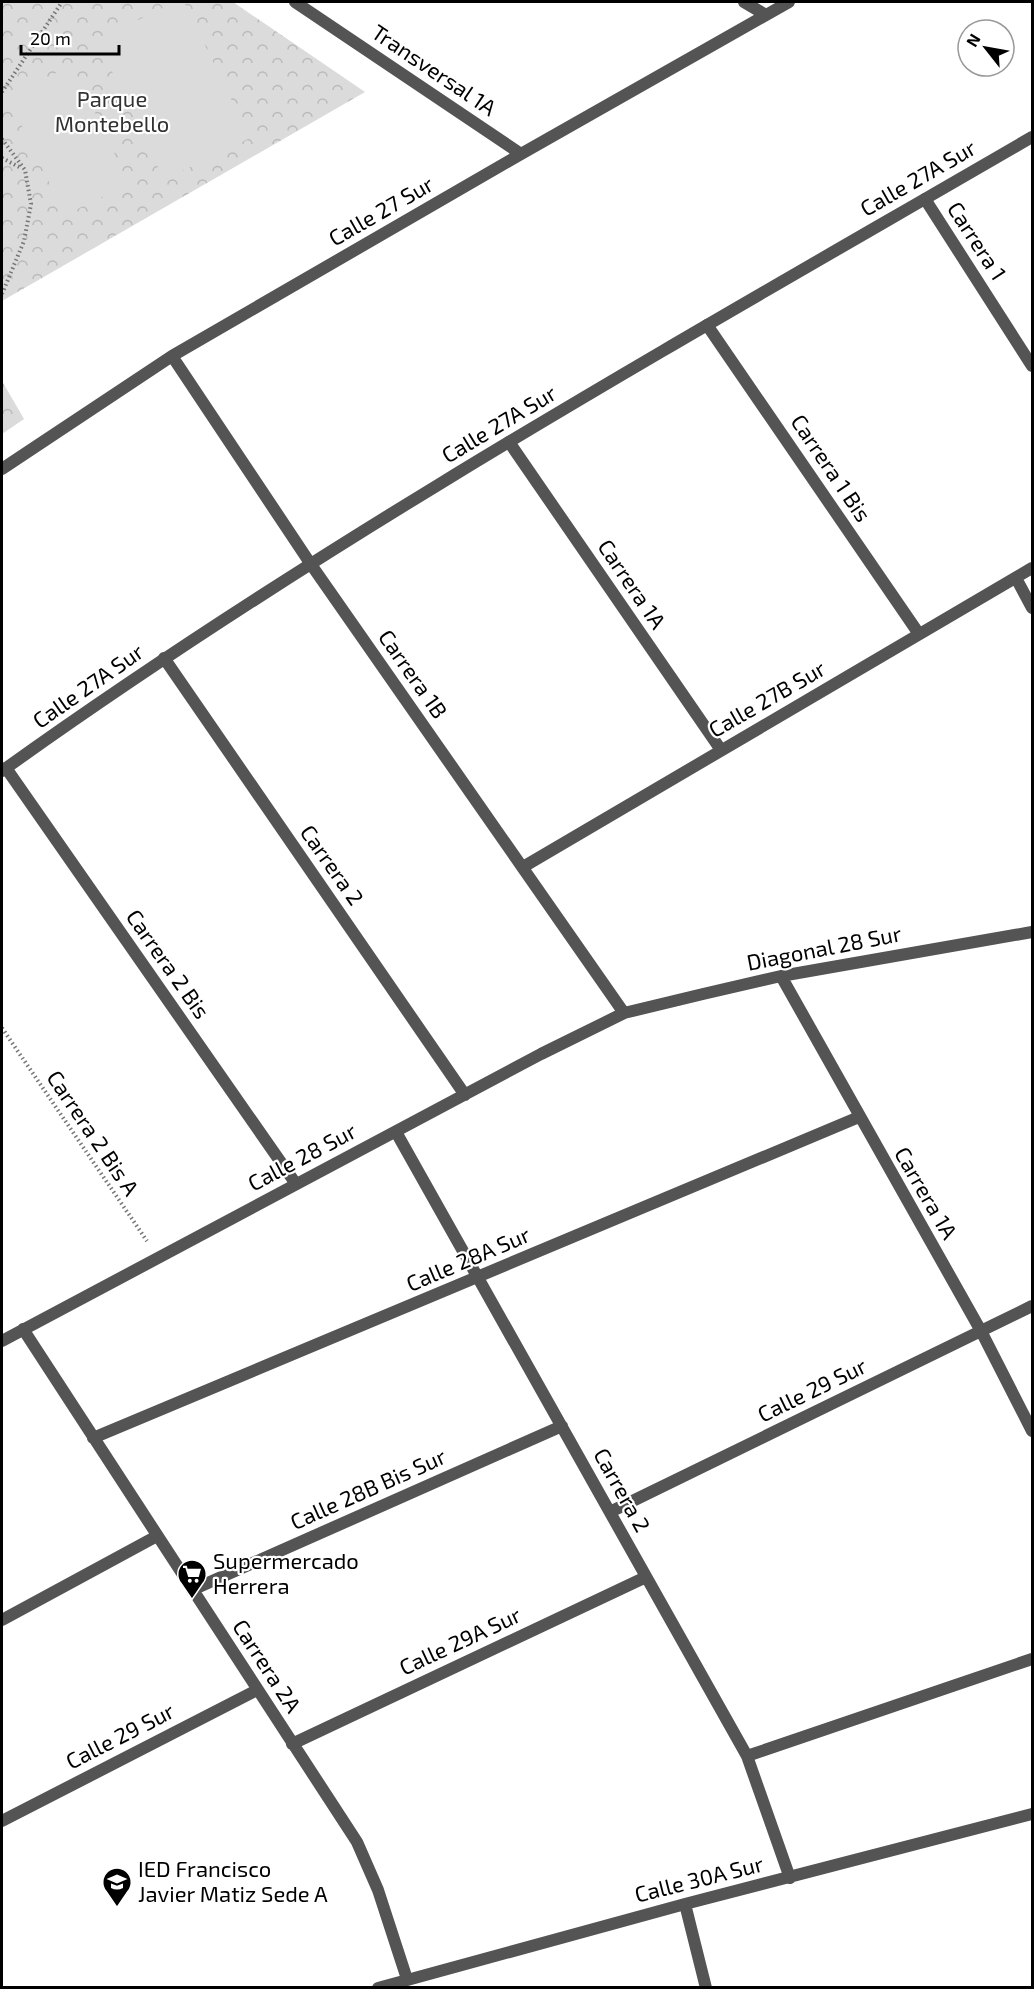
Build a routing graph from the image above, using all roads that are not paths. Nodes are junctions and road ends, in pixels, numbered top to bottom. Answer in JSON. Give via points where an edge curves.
{"nodes":[{"id":1,"x":295,"y":2,"type":"edge"},
{"id":2,"x":744,"y":2,"type":"edge"},
{"id":3,"x":789,"y":2,"type":"edge"},
{"id":4,"x":766,"y":15,"type":"junction"},
{"id":5,"x":1032,"y":136,"type":"edge"},
{"id":6,"x":520,"y":154,"type":"junction"},
{"id":7,"x":926,"y":199,"type":"junction"},
{"id":8,"x":708,"y":325,"type":"junction"},
{"id":9,"x":172,"y":356,"type":"junction"},
{"id":10,"x":1032,"y":366,"type":"edge"},
{"id":11,"x":509,"y":442,"type":"junction"},
{"id":12,"x":2,"y":469,"type":"edge"},
{"id":13,"x":310,"y":563,"type":"junction"},
{"id":14,"x":1032,"y":568,"type":"edge"},
{"id":15,"x":1016,"y":578,"type":"junction"},
{"id":16,"x":1032,"y":608,"type":"edge"},
{"id":17,"x":919,"y":634,"type":"junction"},
{"id":18,"x":164,"y":658,"type":"junction"},
{"id":19,"x":721,"y":750,"type":"junction"},
{"id":20,"x":4,"y":770,"type":"edge"},
{"id":21,"x":523,"y":867,"type":"junction"},
{"id":22,"x":1032,"y":932,"type":"edge"},
{"id":23,"x":781,"y":976,"type":"junction"},
{"id":24,"x":624,"y":1013,"type":"junction"},
{"id":25,"x":465,"y":1095,"type":"junction"},
{"id":26,"x":859,"y":1117,"type":"junction"},
{"id":27,"x":396,"y":1132,"type":"junction"},
{"id":28,"x":296,"y":1184,"type":"junction"},
{"id":29,"x":478,"y":1278,"type":"junction"},
{"id":30,"x":1032,"y":1306,"type":"edge"},
{"id":31,"x":23,"y":1329,"type":"junction"},
{"id":32,"x":981,"y":1331,"type":"junction"},
{"id":33,"x":2,"y":1341,"type":"edge"},
{"id":34,"x":562,"y":1426,"type":"junction"},
{"id":35,"x":1032,"y":1431,"type":"edge"},
{"id":36,"x":93,"y":1438,"type":"junction"},
{"id":37,"x":610,"y":1512,"type":"junction"},
{"id":38,"x":157,"y":1536,"type":"junction"},
{"id":39,"x":646,"y":1576,"type":"junction"},
{"id":40,"x":192,"y":1590,"type":"junction"},
{"id":41,"x":2,"y":1620,"type":"edge"},
{"id":42,"x":1032,"y":1659,"type":"edge"},
{"id":43,"x":257,"y":1690,"type":"junction"},
{"id":44,"x":292,"y":1744,"type":"junction"},
{"id":45,"x":747,"y":1755,"type":"junction"},
{"id":46,"x":1032,"y":1814,"type":"edge"},
{"id":47,"x":2,"y":1821,"type":"edge"},
{"id":48,"x":790,"y":1878,"type":"junction"},
{"id":49,"x":685,"y":1904,"type":"junction"},
{"id":50,"x":407,"y":1978,"type":"junction"},
{"id":51,"x":378,"y":1988,"type":"edge"},
{"id":52,"x":706,"y":1988,"type":"edge"}],
"edges":[{"from":1,"to":6,"type":"street","name":"Transversal 1A"},
{"from":2,"to":4,"type":"street"},
{"from":3,"to":4,"type":"street","name":"Calle 27 Sur"},
{"from":4,"to":6,"type":"street","name":"Calle 27 Sur"},
{"from":5,"to":7,"type":"street","name":"Calle 27A Sur"},
{"from":6,"to":9,"type":"street","name":"Calle 27 Sur"},
{"from":7,"to":8,"type":"street","name":"Calle 27A Sur"},
{"from":7,"to":10,"type":"street","name":"Carrera 1"},
{"from":8,"to":11,"type":"street","name":"Calle 27A Sur"},
{"from":8,"to":17,"type":"street","name":"Carrera 1 Bis"},
{"from":9,"to":12,"type":"street","name":"Calle 27 Sur"},
{"from":9,"to":13,"type":"street","name":"Carrera 1B"},
{"from":11,"to":13,"type":"street","name":"Calle 27A Sur"},
{"from":11,"to":19,"type":"street","name":"Carrera 1A"},
{"from":13,"to":18,"type":"street","name":"Calle 27A Sur"},
{"from":13,"to":21,"type":"street","name":"Carrera 1B"},
{"from":14,"to":15,"type":"street","name":"Calle 27B Sur"},
{"from":15,"to":16,"type":"street"},
{"from":15,"to":17,"type":"street","name":"Calle 27B Sur"},
{"from":17,"to":19,"type":"street","name":"Calle 27B Sur"},
{"from":18,"to":20,"type":"street","name":"Calle 27A Sur"},
{"from":18,"to":25,"type":"street","name":"Carrera 2"},
{"from":19,"to":21,"type":"street","name":"Calle 27B Sur"},
{"from":20,"to":28,"type":"street","name":"Carrera 2 Bis"},
{"from":21,"to":24,"type":"street","name":"Carrera 1B"},
{"from":22,"to":23,"type":"street","name":"Diagonal 28 Sur"},
{"from":23,"to":24,"type":"street","name":"Diagonal 28 Sur"},
{"from":23,"to":26,"type":"street","name":"Carrera 1A"},
{"from":24,"to":25,"type":"street","name":"Calle 28 Sur"},
{"from":25,"to":27,"type":"street","name":"Calle 28 Sur"},
{"from":26,"to":29,"type":"street","name":"Calle 28A Sur"},
{"from":26,"to":32,"type":"street","name":"Carrera 1A"},
{"from":27,"to":28,"type":"street","name":"Calle 28 Sur"},
{"from":27,"to":29,"type":"street","name":"Carrera 2"},
{"from":28,"to":31,"type":"street","name":"Calle 28 Sur"},
{"from":29,"to":34,"type":"street","name":"Carrera 2"},
{"from":29,"to":36,"type":"street","name":"Calle 28A Sur"},
{"from":30,"to":32,"type":"street","name":"Calle 29 Sur"},
{"from":31,"to":33,"type":"street","name":"Calle 28 Sur"},
{"from":31,"to":36,"type":"street","name":"Carrera 2A"},
{"from":32,"to":35,"type":"street","name":"Carrera 1A"},
{"from":32,"to":37,"type":"street","name":"Calle 29 Sur"},
{"from":34,"to":37,"type":"street","name":"Carrera 2"},
{"from":34,"to":40,"type":"street","name":"Calle 28B Bis Sur"},
{"from":36,"to":38,"type":"street","name":"Carrera 2A"},
{"from":37,"to":39,"type":"street","name":"Carrera 2"},
{"from":38,"to":40,"type":"street","name":"Carrera 2A"},
{"from":38,"to":41,"type":"street"},
{"from":39,"to":44,"type":"street","name":"Calle 29A Sur"},
{"from":39,"to":45,"type":"street","name":"Carrera 2"},
{"from":40,"to":43,"type":"street","name":"Carrera 2A"},
{"from":42,"to":45,"type":"street"},
{"from":43,"to":44,"type":"street","name":"Carrera 2A"},
{"from":43,"to":47,"type":"street","name":"Calle 29 Sur"},
{"from":44,"to":50,"type":"street","name":"Carrera 2A","via":[[357,1842],[378,1890]]},
{"from":45,"to":48,"type":"street","name":"Carrera 2"},
{"from":46,"to":48,"type":"street","name":"Calle 30A Sur"},
{"from":48,"to":49,"type":"street","name":"Calle 30A Sur"},
{"from":49,"to":50,"type":"street","name":"Calle 30A Sur"},
{"from":49,"to":52,"type":"street"},
{"from":50,"to":51,"type":"street","name":"Calle 30A Sur"}]}
